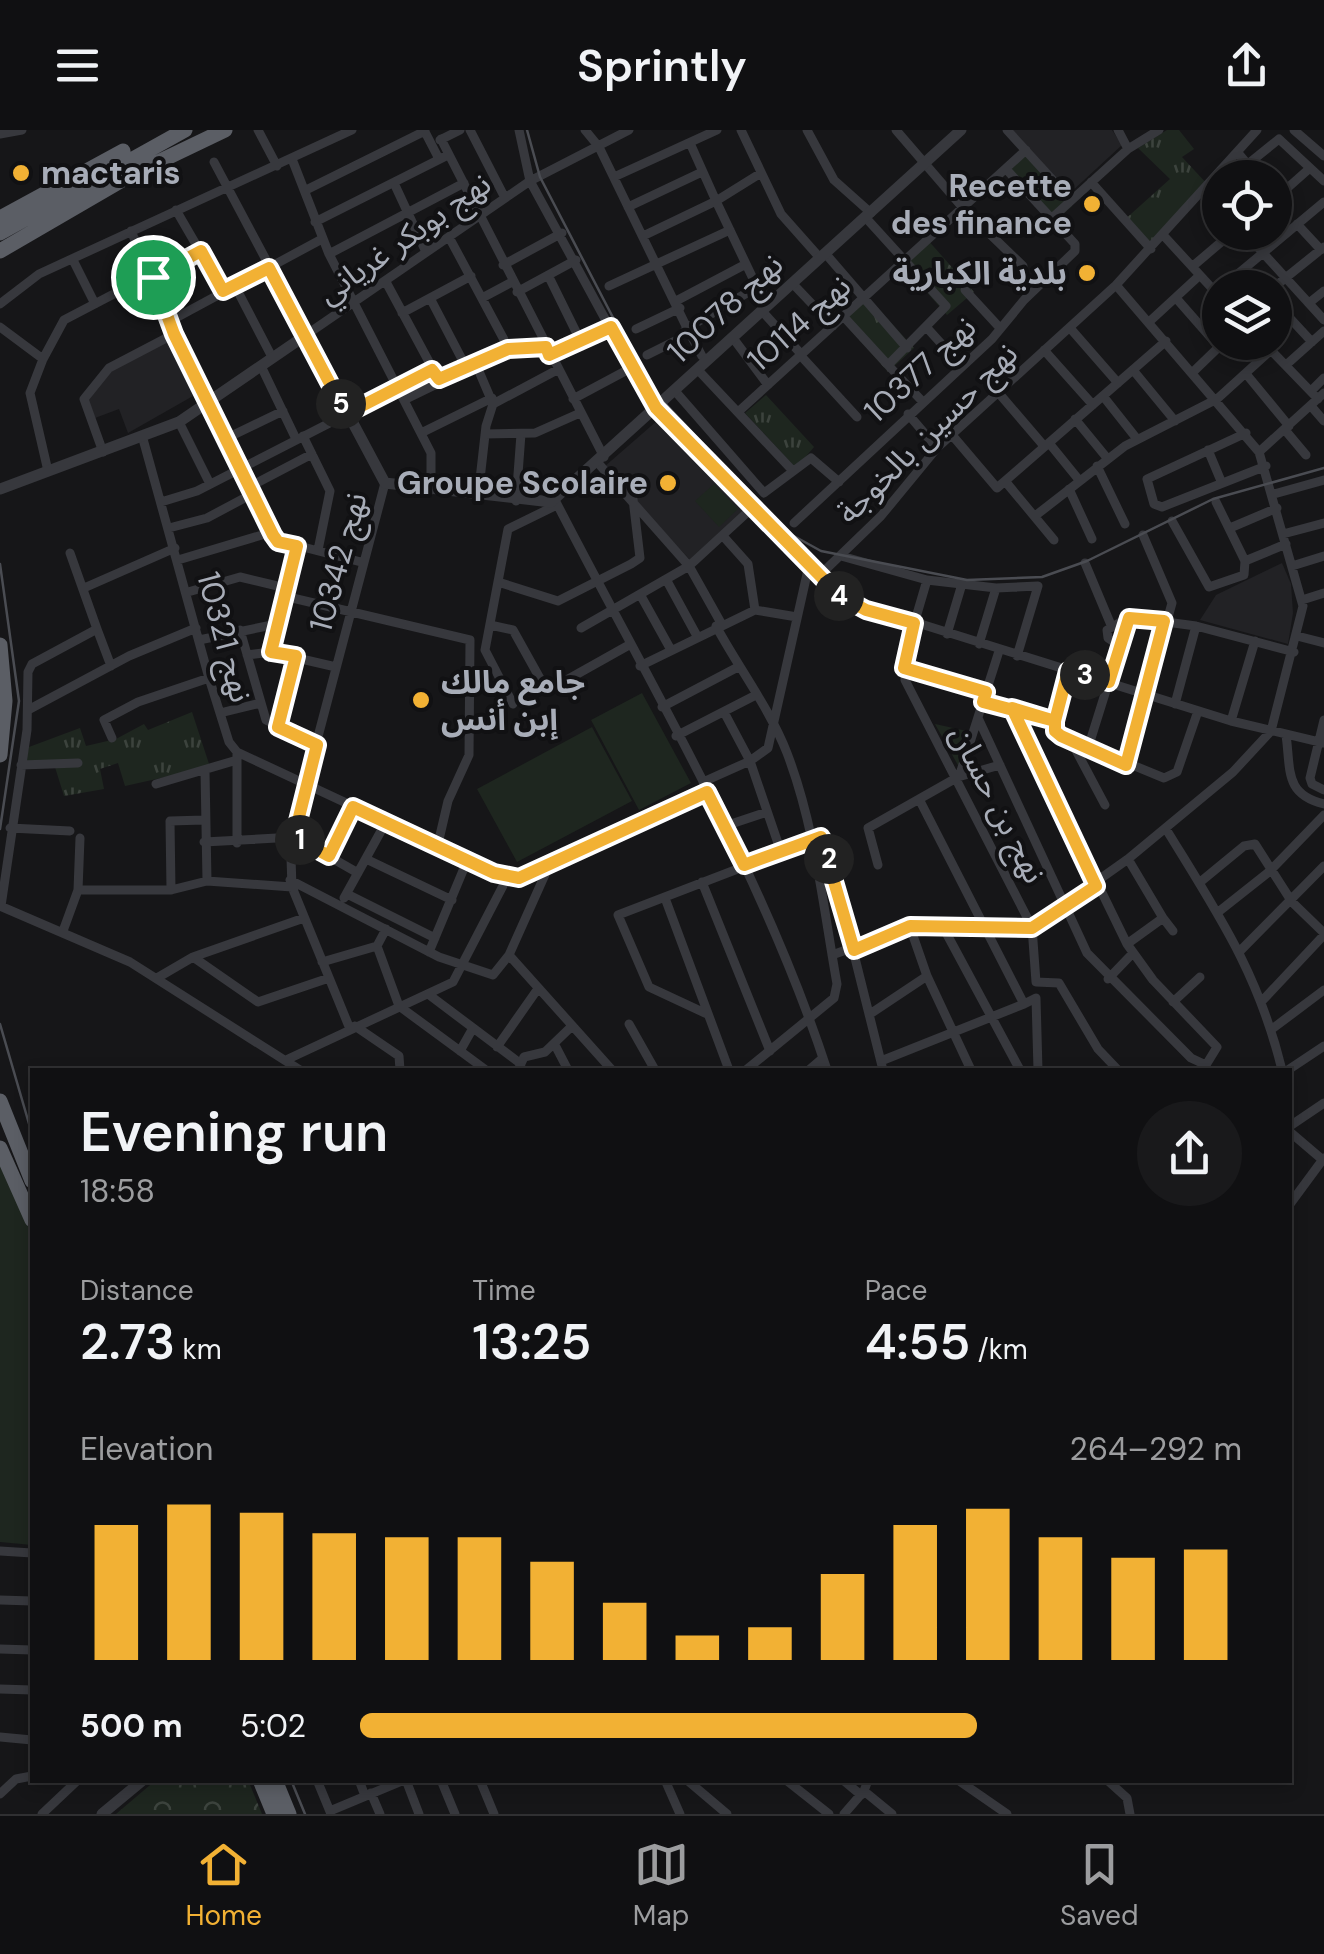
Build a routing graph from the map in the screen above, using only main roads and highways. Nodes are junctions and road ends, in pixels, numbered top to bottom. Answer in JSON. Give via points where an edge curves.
{"nodes":[{"id":1,"x":172,"y":130,"type":"edge"},
{"id":2,"x":185,"y":130,"type":"edge"},
{"id":3,"x":225,"y":130,"type":"edge"},
{"id":4,"x":125,"y":170,"type":"junction"},
{"id":5,"x":2,"y":216,"type":"edge"},
{"id":6,"x":0,"y":233,"type":"edge"},
{"id":7,"x":0,"y":250,"type":"edge"},
{"id":8,"x":0,"y":645,"type":"edge"},
{"id":9,"x":0,"y":755,"type":"edge"},
{"id":10,"x":0,"y":1100,"type":"edge"},
{"id":11,"x":0,"y":1148,"type":"edge"},
{"id":12,"x":30,"y":1176,"type":"edge"},
{"id":13,"x":30,"y":1216,"type":"edge"},
{"id":14,"x":261,"y":1783,"type":"edge"},
{"id":15,"x":276,"y":1783,"type":"edge"},
{"id":16,"x":274,"y":1814,"type":"edge"},
{"id":17,"x":289,"y":1814,"type":"edge"}],
"edges":[{"from":1,"to":5,"type":"highway"},
{"from":2,"to":4,"type":"highway"},
{"from":3,"to":4,"type":"highway"},
{"from":4,"to":6,"type":"highway"},
{"from":4,"to":7,"type":"highway"},
{"from":8,"to":9,"type":"highway"},
{"from":10,"to":12,"type":"highway"},
{"from":11,"to":13,"type":"highway"},
{"from":14,"to":16,"type":"highway"},
{"from":15,"to":17,"type":"highway"}]}
